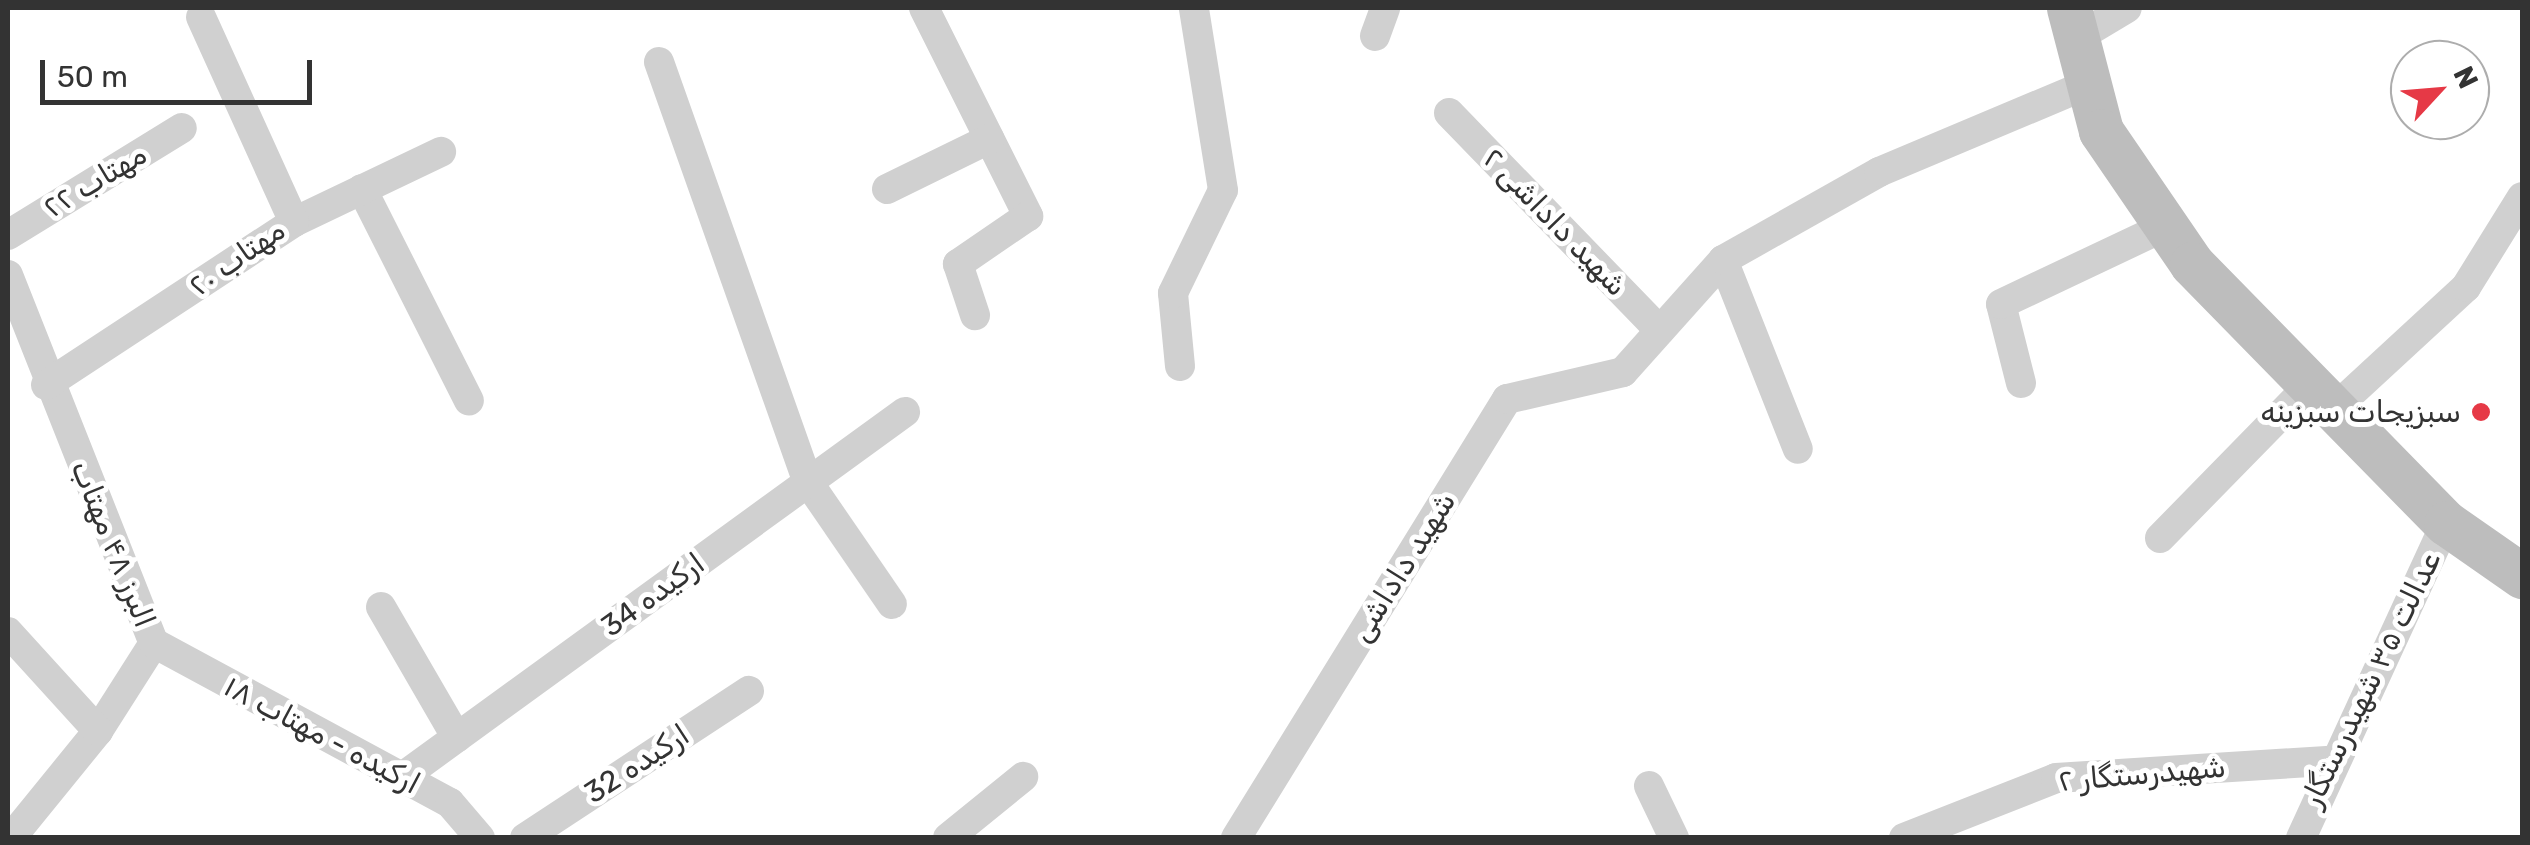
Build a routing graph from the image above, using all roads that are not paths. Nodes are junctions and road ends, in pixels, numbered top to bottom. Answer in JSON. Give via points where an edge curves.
{"nodes":[{"id":1,"x":924,"y":8,"type":"edge"},
{"id":2,"x":1194,"y":8,"type":"edge"},
{"id":3,"x":2127,"y":8,"type":"edge"},
{"id":4,"x":201,"y":17,"type":"dead end"},
{"id":5,"x":2073,"y":23,"type":"edge"},
{"id":6,"x":659,"y":62,"type":"dead end"},
{"id":7,"x":2088,"y":84,"type":"junction"},
{"id":8,"x":1449,"y":112,"type":"dead end"},
{"id":9,"x":182,"y":128,"type":"dead end"},
{"id":10,"x":989,"y":139,"type":"junction"},
{"id":11,"x":441,"y":152,"type":"dead end"},
{"id":12,"x":887,"y":189,"type":"dead end"},
{"id":13,"x":362,"y":190,"type":"junction"},
{"id":14,"x":2522,"y":197,"type":"edge"},
{"id":15,"x":294,"y":222,"type":"junction"},
{"id":16,"x":2166,"y":226,"type":"junction"},
{"id":17,"x":8,"y":235,"type":"edge"},
{"id":18,"x":1723,"y":260,"type":"junction"},
{"id":19,"x":8,"y":275,"type":"edge"},
{"id":20,"x":975,"y":315,"type":"dead end"},
{"id":21,"x":1660,"y":331,"type":"junction"},
{"id":22,"x":18,"y":355,"type":"edge"},
{"id":23,"x":1180,"y":366,"type":"dead end"},
{"id":24,"x":2021,"y":384,"type":"dead end"},
{"id":25,"x":46,"y":386,"type":"junction"},
{"id":26,"x":2324,"y":395,"type":"junction"},
{"id":27,"x":469,"y":400,"type":"dead end"},
{"id":28,"x":905,"y":412,"type":"dead end"},
{"id":29,"x":1798,"y":448,"type":"dead end"},
{"id":30,"x":808,"y":482,"type":"junction"},
{"id":31,"x":2446,"y":523,"type":"junction"},
{"id":32,"x":2160,"y":538,"type":"dead end"},
{"id":33,"x":2522,"y":576,"type":"edge"},
{"id":34,"x":892,"y":604,"type":"dead end"},
{"id":35,"x":382,"y":607,"type":"dead end"},
{"id":36,"x":8,"y":632,"type":"edge"},
{"id":37,"x":154,"y":643,"type":"junction"},
{"id":38,"x":749,"y":691,"type":"dead end"},
{"id":39,"x":98,"y":731,"type":"junction"},
{"id":40,"x":457,"y":738,"type":"junction"},
{"id":41,"x":2330,"y":761,"type":"junction"},
{"id":42,"x":1023,"y":776,"type":"dead end"},
{"id":43,"x":401,"y":778,"type":"junction"},
{"id":44,"x":1649,"y":786,"type":"dead end"},
{"id":45,"x":11,"y":838,"type":"edge"},
{"id":46,"x":480,"y":838,"type":"edge"},
{"id":47,"x":525,"y":838,"type":"edge"},
{"id":48,"x":948,"y":838,"type":"edge"},
{"id":49,"x":1236,"y":838,"type":"edge"},
{"id":50,"x":1674,"y":838,"type":"edge"},
{"id":51,"x":1904,"y":838,"type":"edge"},
{"id":52,"x":2301,"y":838,"type":"edge"}],
"edges":[{"from":1,"to":10,"type":"street"},
{"from":2,"to":23,"type":"street","via":[[1224,190],[1174,293]]},
{"from":3,"to":5,"type":"street"},
{"from":4,"to":15,"type":"street","name":"مهتاب ۲۰"},
{"from":5,"to":7,"type":"main road"},
{"from":6,"to":30,"type":"street"},
{"from":7,"to":16,"type":"main road","via":[[2101,131]]},
{"from":7,"to":18,"type":"street","via":[[1880,172]]},
{"from":8,"to":21,"type":"street","name":"شهید داداشی ۲"},
{"from":9,"to":17,"type":"street","name":"مهتاب ۲۲"},
{"from":10,"to":12,"type":"street"},
{"from":10,"to":20,"type":"street","via":[[1028,216],[958,264]]},
{"from":11,"to":13,"type":"street"},
{"from":13,"to":15,"type":"street"},
{"from":13,"to":27,"type":"street"},
{"from":14,"to":26,"type":"street","via":[[2466,287]]},
{"from":15,"to":25,"type":"street","name":"مهتاب ۲۰"},
{"from":16,"to":24,"type":"street","via":[[2001,304]]},
{"from":16,"to":26,"type":"main road"},
{"from":18,"to":21,"type":"street"},
{"from":18,"to":29,"type":"street"},
{"from":19,"to":22,"type":"street","name":"البرز ۴۸ مهتاب"},
{"from":21,"to":49,"type":"street","name":"شهید داداشی","via":[[1624,372],[1507,399]]},
{"from":22,"to":25,"type":"street","name":"البرز ۴۸ مهتاب"},
{"from":25,"to":37,"type":"street","name":"البرز ۴۸ مهتاب"},
{"from":26,"to":31,"type":"main road"},
{"from":26,"to":32,"type":"street"},
{"from":28,"to":30,"type":"street","name":"ارکیده 34"},
{"from":30,"to":34,"type":"street"},
{"from":30,"to":40,"type":"street","name":"ارکیده 34"},
{"from":31,"to":33,"type":"main road"},
{"from":31,"to":41,"type":"street","name":"عدالت ۳۵ شهیدرستگار"},
{"from":35,"to":40,"type":"street"},
{"from":36,"to":39,"type":"street"},
{"from":37,"to":39,"type":"street","name":"البرز ۴۸ مهتاب"},
{"from":37,"to":43,"type":"street","name":"ارکیده - مهتاب ۱۸"},
{"from":38,"to":47,"type":"street","name":"ارکیده 32"},
{"from":39,"to":45,"type":"street","name":"البرز ۴۸ مهتاب"},
{"from":40,"to":43,"type":"street","name":"ارکیده 34"},
{"from":41,"to":51,"type":"street","name":"شهیدرستگار ۲","via":[[2056,778]]},
{"from":41,"to":52,"type":"street","name":"عدالت ۳۵ شهیدرستگار"},
{"from":42,"to":48,"type":"street"},
{"from":43,"to":46,"type":"street","name":"ارکیده - مهتاب ۱۸","via":[[450,803]]},
{"from":44,"to":50,"type":"street"}]}
